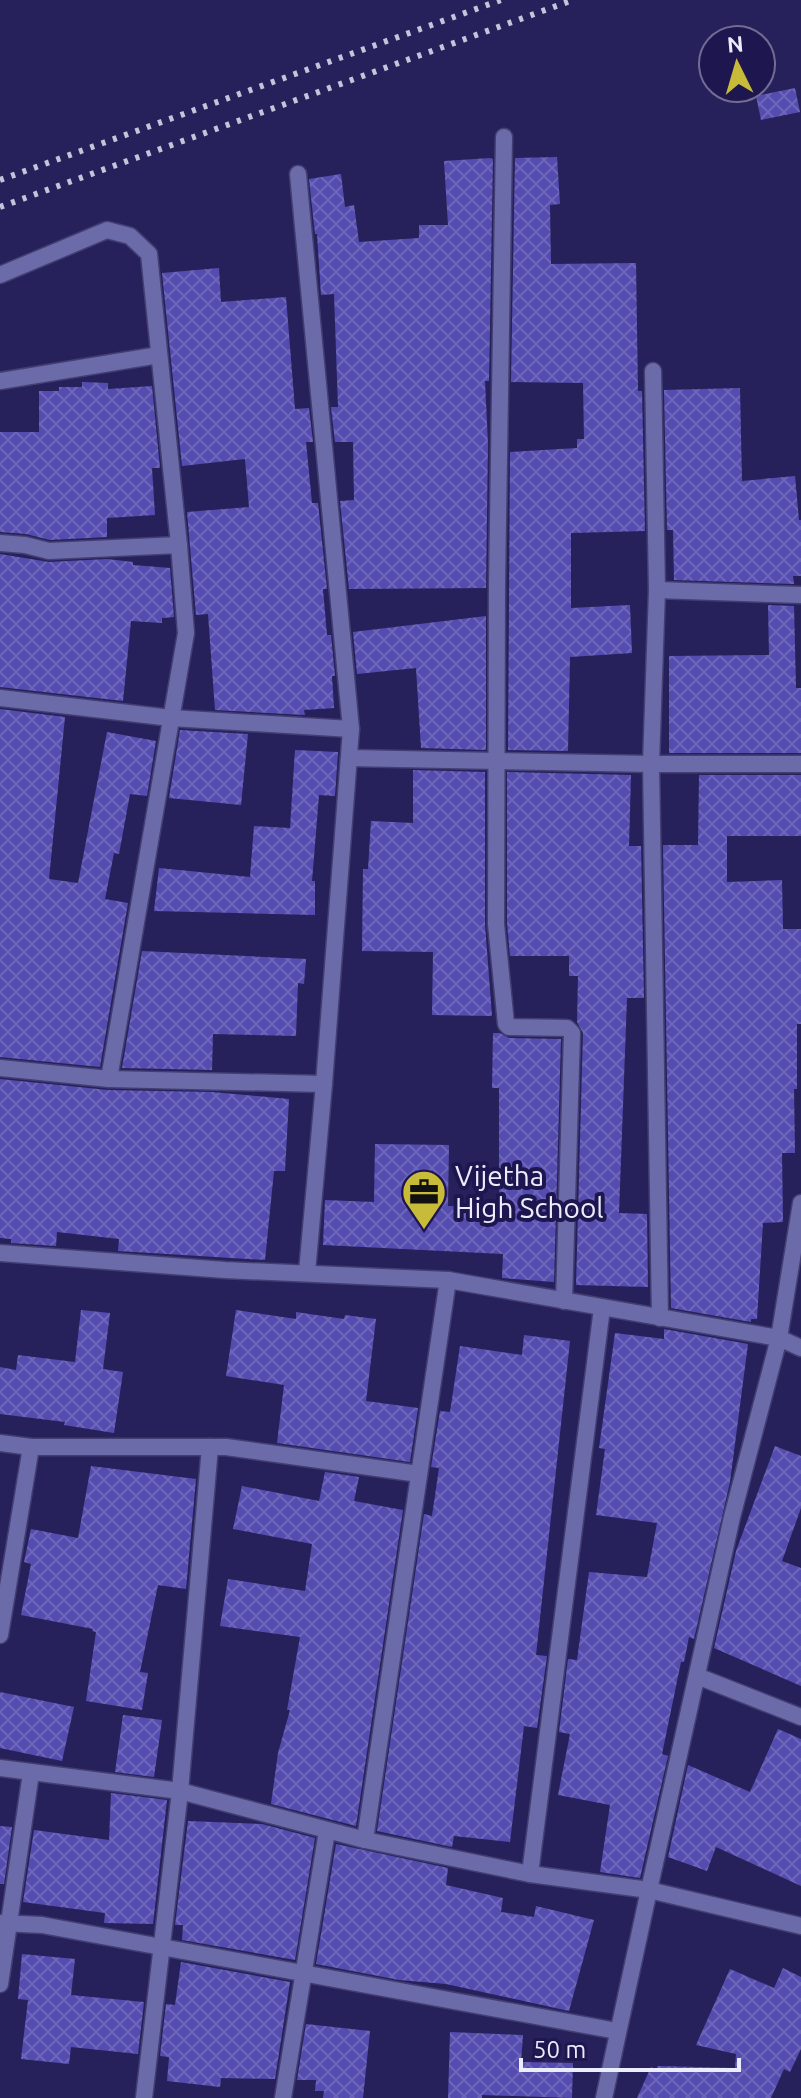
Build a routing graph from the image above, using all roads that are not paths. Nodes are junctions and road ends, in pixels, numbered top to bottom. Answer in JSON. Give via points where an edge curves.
{"nodes":[{"id":1,"x":504,"y":137,"type":"dead end"},
{"id":2,"x":298,"y":174,"type":"dead end"},
{"id":3,"x":0,"y":275,"type":"edge"},
{"id":4,"x":159,"y":355,"type":"junction"},
{"id":5,"x":653,"y":371,"type":"dead end"},
{"id":6,"x":0,"y":381,"type":"edge"},
{"id":7,"x":0,"y":543,"type":"edge"},
{"id":8,"x":179,"y":545,"type":"junction"},
{"id":9,"x":657,"y":590,"type":"junction"},
{"id":10,"x":801,"y":595,"type":"edge"},
{"id":11,"x":0,"y":698,"type":"edge"},
{"id":12,"x":171,"y":718,"type":"junction"},
{"id":13,"x":351,"y":729,"type":"junction"},
{"id":14,"x":349,"y":758,"type":"junction"},
{"id":15,"x":497,"y":761,"type":"junction"},
{"id":16,"x":651,"y":764,"type":"junction"},
{"id":17,"x":801,"y":764,"type":"edge"},
{"id":18,"x":0,"y":1068,"type":"edge"},
{"id":19,"x":109,"y":1079,"type":"junction"},
{"id":20,"x":324,"y":1084,"type":"junction"},
{"id":21,"x":801,"y":1203,"type":"edge"},
{"id":22,"x":0,"y":1253,"type":"edge"},
{"id":23,"x":307,"y":1272,"type":"junction"},
{"id":24,"x":448,"y":1280,"type":"junction"},
{"id":25,"x":564,"y":1301,"type":"junction"},
{"id":26,"x":602,"y":1308,"type":"junction"},
{"id":27,"x":660,"y":1318,"type":"junction"},
{"id":28,"x":779,"y":1338,"type":"junction"},
{"id":29,"x":801,"y":1348,"type":"edge"},
{"id":30,"x":0,"y":1443,"type":"edge"},
{"id":31,"x":31,"y":1447,"type":"junction"},
{"id":32,"x":210,"y":1447,"type":"junction"},
{"id":33,"x":419,"y":1474,"type":"junction"},
{"id":34,"x":0,"y":1635,"type":"edge"},
{"id":35,"x":697,"y":1676,"type":"junction"},
{"id":36,"x":801,"y":1717,"type":"edge"},
{"id":37,"x":0,"y":1768,"type":"edge"},
{"id":38,"x":31,"y":1773,"type":"junction"},
{"id":39,"x":180,"y":1791,"type":"junction"},
{"id":40,"x":327,"y":1831,"type":"junction"},
{"id":41,"x":365,"y":1840,"type":"junction"},
{"id":42,"x":530,"y":1874,"type":"junction"},
{"id":43,"x":649,"y":1890,"type":"junction"},
{"id":44,"x":4,"y":1923,"type":"edge"},
{"id":45,"x":801,"y":1926,"type":"edge"},
{"id":46,"x":162,"y":1947,"type":"junction"},
{"id":47,"x":304,"y":1974,"type":"junction"},
{"id":48,"x":0,"y":1984,"type":"edge"},
{"id":49,"x":617,"y":2031,"type":"junction"},
{"id":50,"x":144,"y":2098,"type":"edge"},
{"id":51,"x":283,"y":2098,"type":"edge"},
{"id":52,"x":604,"y":2098,"type":"edge"}],
"edges":[{"from":1,"to":15,"type":"street"},
{"from":2,"to":13,"type":"street"},
{"from":3,"to":4,"type":"street","via":[[107,230],[130,236],[149,254]]},
{"from":4,"to":6,"type":"street"},
{"from":4,"to":8,"type":"street"},
{"from":5,"to":9,"type":"street"},
{"from":7,"to":8,"type":"street","via":[[49,551]]},
{"from":8,"to":12,"type":"street","via":[[186,633]]},
{"from":9,"to":10,"type":"street"},
{"from":9,"to":16,"type":"street"},
{"from":11,"to":12,"type":"street"},
{"from":12,"to":13,"type":"street"},
{"from":12,"to":19,"type":"street"},
{"from":13,"to":14,"type":"street"},
{"from":14,"to":15,"type":"street"},
{"from":14,"to":20,"type":"street"},
{"from":15,"to":16,"type":"street"},
{"from":15,"to":25,"type":"street","via":[[496,924],[506,1024],[567,1028],[572,1033]]},
{"from":16,"to":17,"type":"street"},
{"from":16,"to":27,"type":"street"},
{"from":18,"to":19,"type":"street"},
{"from":19,"to":20,"type":"street"},
{"from":20,"to":23,"type":"street"},
{"from":21,"to":28,"type":"street"},
{"from":22,"to":23,"type":"street"},
{"from":23,"to":24,"type":"street"},
{"from":24,"to":25,"type":"street"},
{"from":24,"to":33,"type":"street"},
{"from":25,"to":26,"type":"street"},
{"from":26,"to":27,"type":"street"},
{"from":26,"to":42,"type":"street"},
{"from":27,"to":28,"type":"street"},
{"from":28,"to":29,"type":"street"},
{"from":28,"to":35,"type":"street"},
{"from":30,"to":31,"type":"street"},
{"from":31,"to":32,"type":"street"},
{"from":31,"to":34,"type":"street"},
{"from":32,"to":33,"type":"street"},
{"from":32,"to":39,"type":"street"},
{"from":33,"to":41,"type":"street"},
{"from":35,"to":36,"type":"street"},
{"from":35,"to":43,"type":"street"},
{"from":37,"to":38,"type":"street"},
{"from":38,"to":39,"type":"street"},
{"from":38,"to":44,"type":"street"},
{"from":39,"to":40,"type":"street"},
{"from":39,"to":46,"type":"street"},
{"from":40,"to":41,"type":"street"},
{"from":40,"to":47,"type":"street"},
{"from":41,"to":42,"type":"street"},
{"from":42,"to":43,"type":"street"},
{"from":43,"to":45,"type":"street"},
{"from":43,"to":49,"type":"street"},
{"from":44,"to":46,"type":"street"},
{"from":44,"to":48,"type":"street"},
{"from":46,"to":47,"type":"street"},
{"from":46,"to":50,"type":"street"},
{"from":47,"to":49,"type":"street"},
{"from":47,"to":51,"type":"street"},
{"from":49,"to":52,"type":"street"}]}
